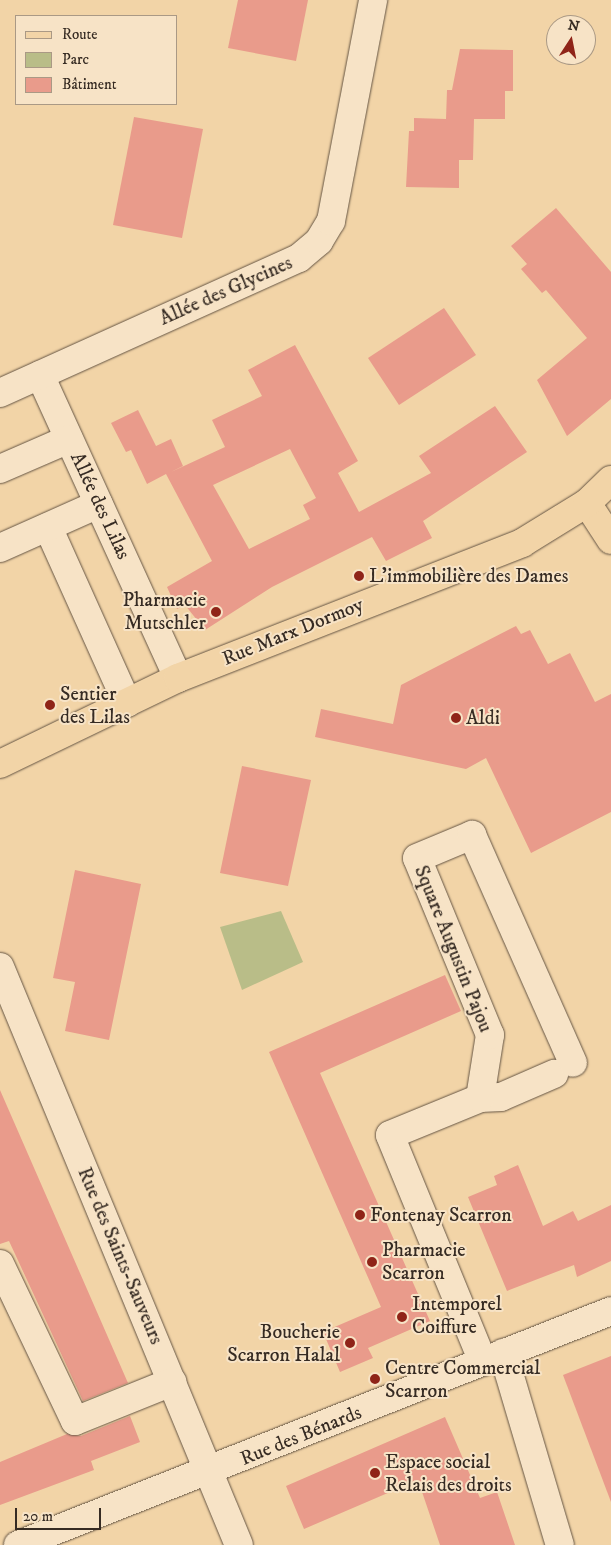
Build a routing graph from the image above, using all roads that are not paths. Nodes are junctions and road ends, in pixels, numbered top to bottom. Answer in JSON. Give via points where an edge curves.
{"nodes":[{"id":1,"x":373,"y":0,"type":"edge"},
{"id":2,"x":40,"y":375,"type":"junction"},
{"id":3,"x":0,"y":393,"type":"edge"},
{"id":4,"x":70,"y":439,"type":"junction"},
{"id":5,"x":0,"y":469,"type":"edge"},
{"id":6,"x":611,"y":480,"type":"edge"},
{"id":7,"x":587,"y":503,"type":"junction"},
{"id":8,"x":99,"y":504,"type":"junction"},
{"id":9,"x":48,"y":527,"type":"junction"},
{"id":10,"x":611,"y":540,"type":"edge"},
{"id":11,"x":0,"y":548,"type":"edge"},
{"id":12,"x":178,"y":678,"type":"junction"},
{"id":13,"x":127,"y":703,"type":"junction"},
{"id":14,"x":0,"y":764,"type":"edge"},
{"id":15,"x":0,"y":968,"type":"edge"},
{"id":16,"x":480,"y":1098,"type":"junction"},
{"id":17,"x":0,"y":1264,"type":"edge"},
{"id":18,"x":611,"y":1311,"type":"edge"},
{"id":19,"x":493,"y":1358,"type":"junction"},
{"id":20,"x":172,"y":1382,"type":"junction"},
{"id":21,"x":210,"y":1472,"type":"junction"},
{"id":22,"x":18,"y":1545,"type":"edge"},
{"id":23,"x":239,"y":1545,"type":"edge"},
{"id":24,"x":560,"y":1545,"type":"edge"}],
"edges":[{"from":1,"to":2,"type":"street","name":"Allée des Glycines","via":[[331,221],[318,241],[299,258]]},
{"from":2,"to":3,"type":"street"},
{"from":2,"to":4,"type":"street","name":"Allée des Lilas"},
{"from":4,"to":5,"type":"street"},
{"from":4,"to":8,"type":"street","name":"Allée des Lilas"},
{"from":6,"to":7,"type":"main road","name":"Rue Marx Dormoy"},
{"from":7,"to":10,"type":"main road"},
{"from":7,"to":12,"type":"main road","name":"Rue Marx Dormoy","via":[[522,543]]},
{"from":8,"to":9,"type":"street"},
{"from":8,"to":12,"type":"street","name":"Allée des Lilas"},
{"from":9,"to":11,"type":"street"},
{"from":9,"to":13,"type":"street"},
{"from":12,"to":13,"type":"main road","name":"Rue Marx Dormoy"},
{"from":13,"to":14,"type":"main road","name":"Rue Marx Dormoy"},
{"from":15,"to":20,"type":"street","name":"Rue des Saints-Sauveurs"},
{"from":16,"to":16,"type":"street","name":"Square Augustin Pajou","via":[[501,1097],[563,1068],[472,835],[416,858],[490,1035]]},
{"from":16,"to":19,"type":"street","via":[[390,1135]]},
{"from":17,"to":20,"type":"street","via":[[75,1421]]},
{"from":18,"to":19,"type":"street","name":"Rue des Bénards"},
{"from":19,"to":21,"type":"street","name":"Rue des Bénards"},
{"from":19,"to":24,"type":"street"},
{"from":20,"to":21,"type":"street","name":"Rue des Saints-Sauveurs"},
{"from":21,"to":22,"type":"street","name":"Rue des Bénards"},
{"from":21,"to":23,"type":"street","name":"Rue des Saints-Sauveurs"}]}
